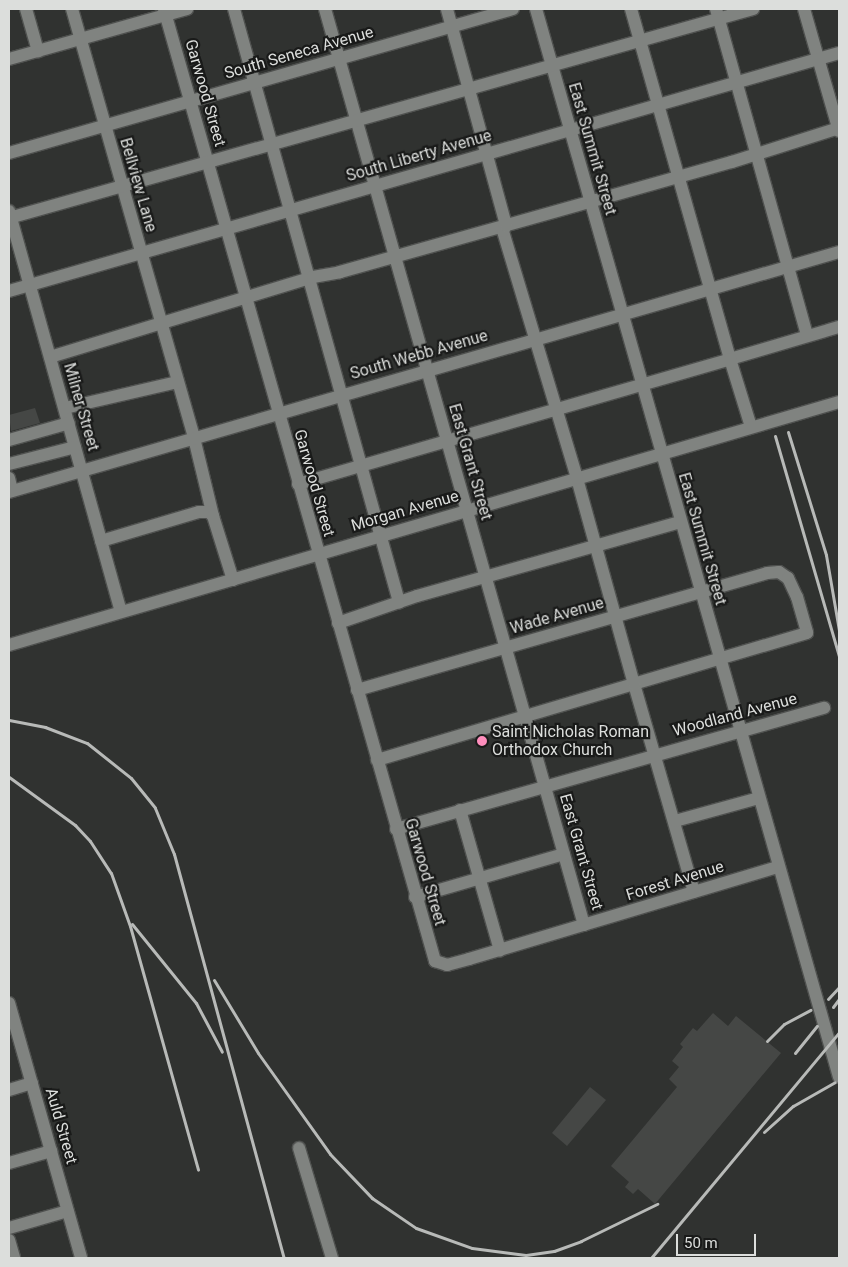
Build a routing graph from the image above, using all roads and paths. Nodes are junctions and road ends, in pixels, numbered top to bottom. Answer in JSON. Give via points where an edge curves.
{"nodes":[{"id":1,"x":26,"y":9,"type":"edge"},
{"id":2,"x":72,"y":9,"type":"edge"},
{"id":3,"x":186,"y":9,"type":"edge"},
{"id":4,"x":234,"y":9,"type":"edge"},
{"id":5,"x":325,"y":9,"type":"edge"},
{"id":6,"x":447,"y":9,"type":"edge"},
{"id":7,"x":513,"y":9,"type":"edge"},
{"id":8,"x":536,"y":9,"type":"edge"},
{"id":9,"x":631,"y":9,"type":"edge"},
{"id":10,"x":753,"y":9,"type":"edge"},
{"id":11,"x":804,"y":9,"type":"edge"},
{"id":12,"x":165,"y":12,"type":"edge"},
{"id":13,"x":718,"y":14,"type":"edge"},
{"id":14,"x":452,"y":26,"type":"junction"},
{"id":15,"x":82,"y":38,"type":"junction"},
{"id":16,"x":639,"y":39,"type":"junction"},
{"id":17,"x":38,"y":51,"type":"junction"},
{"id":18,"x":839,"y":53,"type":"edge"},
{"id":19,"x":338,"y":58,"type":"junction"},
{"id":20,"x":9,"y":59,"type":"edge"},
{"id":21,"x":819,"y":59,"type":"junction"},
{"id":22,"x":551,"y":65,"type":"junction"},
{"id":23,"x":254,"y":82,"type":"junction"},
{"id":24,"x":736,"y":82,"type":"junction"},
{"id":25,"x":467,"y":87,"type":"junction"},
{"id":26,"x":190,"y":101,"type":"junction"},
{"id":27,"x":658,"y":104,"type":"junction"},
{"id":28,"x":356,"y":120,"type":"junction"},
{"id":29,"x":105,"y":126,"type":"junction"},
{"id":30,"x":839,"y":129,"type":"edge"},
{"id":31,"x":569,"y":130,"type":"junction"},
{"id":32,"x":271,"y":143,"type":"junction"},
{"id":33,"x":756,"y":152,"type":"junction"},
{"id":34,"x":9,"y":153,"type":"edge"},
{"id":35,"x":486,"y":154,"type":"junction"},
{"id":36,"x":207,"y":161,"type":"junction"},
{"id":37,"x":679,"y":175,"type":"junction"},
{"id":38,"x":120,"y":185,"type":"junction"},
{"id":39,"x":375,"y":186,"type":"junction"},
{"id":40,"x":590,"y":201,"type":"junction"},
{"id":41,"x":289,"y":210,"type":"junction"},
{"id":42,"x":9,"y":216,"type":"edge"},
{"id":43,"x":506,"y":225,"type":"junction"},
{"id":44,"x":226,"y":229,"type":"junction"},
{"id":45,"x":141,"y":252,"type":"junction"},
{"id":46,"x":839,"y":252,"type":"edge"},
{"id":47,"x":395,"y":256,"type":"junction"},
{"id":48,"x":788,"y":267,"type":"junction"},
{"id":49,"x":309,"y":278,"type":"junction"},
{"id":50,"x":30,"y":285,"type":"junction"},
{"id":51,"x":710,"y":289,"type":"junction"},
{"id":52,"x":9,"y":291,"type":"edge"},
{"id":53,"x":245,"y":298,"type":"junction"},
{"id":54,"x":622,"y":314,"type":"junction"},
{"id":55,"x":162,"y":324,"type":"junction"},
{"id":56,"x":839,"y":327,"type":"edge"},
{"id":57,"x":807,"y":336,"type":"junction"},
{"id":58,"x":536,"y":338,"type":"junction"},
{"id":59,"x":50,"y":357,"type":"junction"},
{"id":60,"x":730,"y":359,"type":"junction"},
{"id":61,"x":426,"y":370,"type":"junction"},
{"id":62,"x":178,"y":382,"type":"junction"},
{"id":63,"x":641,"y":384,"type":"junction"},
{"id":64,"x":340,"y":394,"type":"junction"},
{"id":65,"x":839,"y":402,"type":"edge"},
{"id":66,"x":65,"y":408,"type":"junction"},
{"id":67,"x":556,"y":408,"type":"junction"},
{"id":68,"x":278,"y":413,"type":"junction"},
{"id":69,"x":69,"y":423,"type":"junction"},
{"id":70,"x":751,"y":427,"type":"junction"},
{"id":71,"x":194,"y":438,"type":"junction"},
{"id":72,"x":9,"y":440,"type":"edge"},
{"id":73,"x":447,"y":441,"type":"junction"},
{"id":74,"x":75,"y":447,"type":"junction"},
{"id":75,"x":661,"y":454,"type":"junction"},
{"id":76,"x":9,"y":464,"type":"edge"},
{"id":77,"x":362,"y":466,"type":"junction"},
{"id":78,"x":82,"y":471,"type":"junction"},
{"id":79,"x":9,"y":478,"type":"edge"},
{"id":80,"x":577,"y":478,"type":"junction"},
{"id":81,"x":298,"y":484,"type":"junction"},
{"id":82,"x":10,"y":491,"type":"edge"},
{"id":83,"x":466,"y":510,"type":"junction"},
{"id":84,"x":213,"y":516,"type":"junction"},
{"id":85,"x":680,"y":522,"type":"junction"},
{"id":86,"x":382,"y":534,"type":"junction"},
{"id":87,"x":102,"y":541,"type":"junction"},
{"id":88,"x":596,"y":546,"type":"junction"},
{"id":89,"x":318,"y":554,"type":"junction"},
{"id":90,"x":486,"y":579,"type":"junction"},
{"id":91,"x":233,"y":580,"type":"junction"},
{"id":92,"x":700,"y":592,"type":"junction"},
{"id":93,"x":399,"y":602,"type":"junction"},
{"id":94,"x":121,"y":612,"type":"junction"},
{"id":95,"x":616,"y":616,"type":"junction"},
{"id":96,"x":338,"y":623,"type":"junction"},
{"id":97,"x":9,"y":645,"type":"edge"},
{"id":98,"x":506,"y":648,"type":"junction"},
{"id":99,"x":719,"y":659,"type":"junction"},
{"id":100,"x":634,"y":684,"type":"junction"},
{"id":101,"x":356,"y":690,"type":"junction"},
{"id":102,"x":824,"y":708,"type":"dead end"},
{"id":103,"x":525,"y":717,"type":"junction"},
{"id":104,"x":740,"y":730,"type":"junction"},
{"id":105,"x":656,"y":753,"type":"junction"},
{"id":106,"x":376,"y":760,"type":"junction"},
{"id":107,"x":545,"y":785,"type":"junction"},
{"id":108,"x":759,"y":798,"type":"junction"},
{"id":109,"x":460,"y":810,"type":"junction"},
{"id":110,"x":676,"y":820,"type":"junction"},
{"id":111,"x":396,"y":829,"type":"junction"},
{"id":112,"x":564,"y":854,"type":"junction"},
{"id":113,"x":778,"y":867,"type":"junction"},
{"id":114,"x":480,"y":878,"type":"junction"},
{"id":115,"x":694,"y":892,"type":"junction"},
{"id":116,"x":415,"y":896,"type":"junction"},
{"id":117,"x":584,"y":925,"type":"junction"},
{"id":118,"x":500,"y":950,"type":"junction"},
{"id":119,"x":437,"y":964,"type":"joint"},
{"id":120,"x":9,"y":1003,"type":"edge"},
{"id":121,"x":839,"y":1077,"type":"edge"},
{"id":122,"x":32,"y":1083,"type":"junction"},
{"id":123,"x":9,"y":1090,"type":"edge"},
{"id":124,"x":299,"y":1148,"type":"dead end"},
{"id":125,"x":51,"y":1151,"type":"junction"},
{"id":126,"x":9,"y":1163,"type":"edge"},
{"id":127,"x":68,"y":1211,"type":"junction"},
{"id":128,"x":9,"y":1228,"type":"edge"},
{"id":129,"x":9,"y":1240,"type":"edge"},
{"id":130,"x":14,"y":1258,"type":"edge"},
{"id":131,"x":81,"y":1258,"type":"edge"},
{"id":132,"x":332,"y":1258,"type":"edge"}],
"edges":[{"from":1,"to":17,"type":"street"},
{"from":2,"to":15,"type":"street","name":"Bellview Lane"},
{"from":3,"to":12,"type":"street"},
{"from":4,"to":23,"type":"street"},
{"from":5,"to":19,"type":"street","name":"East Grant Street"},
{"from":6,"to":14,"type":"street"},
{"from":7,"to":14,"type":"street","name":"South Seneca Avenue"},
{"from":8,"to":22,"type":"street","name":"East Summit Street"},
{"from":9,"to":16,"type":"street"},
{"from":10,"to":13,"type":"street"},
{"from":11,"to":21,"type":"street"},
{"from":12,"to":15,"type":"street"},
{"from":12,"to":26,"type":"street","name":"Garwood Street"},
{"from":13,"to":16,"type":"street"},
{"from":13,"to":24,"type":"street"},
{"from":14,"to":19,"type":"street","name":"South Seneca Avenue"},
{"from":14,"to":25,"type":"street"},
{"from":15,"to":17,"type":"street"},
{"from":15,"to":29,"type":"street","name":"Bellview Lane"},
{"from":16,"to":22,"type":"street"},
{"from":16,"to":27,"type":"street"},
{"from":17,"to":20,"type":"street"},
{"from":18,"to":21,"type":"street","name":"South Liberty Avenue"},
{"from":19,"to":23,"type":"street","name":"South Seneca Avenue"},
{"from":19,"to":28,"type":"street","name":"East Grant Street"},
{"from":21,"to":24,"type":"street","name":"South Liberty Avenue"},
{"from":21,"to":30,"type":"street"},
{"from":22,"to":25,"type":"street"},
{"from":22,"to":31,"type":"street","name":"East Summit Street"},
{"from":23,"to":26,"type":"street","name":"South Seneca Avenue"},
{"from":23,"to":32,"type":"street"},
{"from":24,"to":27,"type":"street","name":"South Liberty Avenue"},
{"from":24,"to":33,"type":"street"},
{"from":25,"to":28,"type":"street"},
{"from":25,"to":35,"type":"street"},
{"from":26,"to":29,"type":"street","name":"South Seneca Avenue"},
{"from":26,"to":36,"type":"street","name":"Garwood Street"},
{"from":27,"to":31,"type":"street","name":"South Liberty Avenue"},
{"from":27,"to":37,"type":"street"},
{"from":28,"to":32,"type":"street"},
{"from":28,"to":39,"type":"street","name":"East Grant Street"},
{"from":29,"to":34,"type":"street","name":"South Seneca Avenue"},
{"from":29,"to":38,"type":"street","name":"Bellview Lane"},
{"from":30,"to":33,"type":"street"},
{"from":31,"to":35,"type":"street","name":"South Liberty Avenue"},
{"from":31,"to":40,"type":"street","name":"East Summit Street"},
{"from":32,"to":36,"type":"street"},
{"from":32,"to":41,"type":"street"},
{"from":33,"to":37,"type":"street"},
{"from":33,"to":48,"type":"street"},
{"from":35,"to":39,"type":"street","name":"South Liberty Avenue"},
{"from":35,"to":43,"type":"street"},
{"from":36,"to":38,"type":"street"},
{"from":36,"to":44,"type":"street","name":"Garwood Street"},
{"from":37,"to":40,"type":"street"},
{"from":37,"to":51,"type":"street"},
{"from":38,"to":42,"type":"street"},
{"from":38,"to":45,"type":"street","name":"Bellview Lane"},
{"from":39,"to":41,"type":"street","name":"South Liberty Avenue"},
{"from":39,"to":47,"type":"street","name":"East Grant Street"},
{"from":40,"to":43,"type":"street"},
{"from":40,"to":54,"type":"street","name":"East Summit Street"},
{"from":41,"to":44,"type":"street","name":"South Liberty Avenue"},
{"from":41,"to":49,"type":"street"},
{"from":42,"to":50,"type":"street","name":"Milner Street"},
{"from":43,"to":47,"type":"street"},
{"from":43,"to":58,"type":"street","via":[[503,231]]},
{"from":44,"to":45,"type":"street","name":"South Liberty Avenue"},
{"from":44,"to":53,"type":"street","name":"Garwood Street"},
{"from":45,"to":50,"type":"street","name":"South Liberty Avenue"},
{"from":45,"to":55,"type":"street","name":"Bellview Lane"},
{"from":46,"to":48,"type":"street","name":"South Webb Avenue"},
{"from":47,"to":49,"type":"street"},
{"from":47,"to":61,"type":"street","name":"East Grant Street"},
{"from":48,"to":51,"type":"street","name":"South Webb Avenue"},
{"from":48,"to":57,"type":"street"},
{"from":49,"to":53,"type":"street"},
{"from":49,"to":64,"type":"street"},
{"from":50,"to":52,"type":"street","name":"South Liberty Avenue"},
{"from":50,"to":59,"type":"street","name":"Milner Street"},
{"from":51,"to":54,"type":"street","name":"South Webb Avenue"},
{"from":51,"to":60,"type":"street"},
{"from":53,"to":55,"type":"street"},
{"from":53,"to":68,"type":"street","name":"Garwood Street"},
{"from":54,"to":58,"type":"street","name":"South Webb Avenue"},
{"from":54,"to":63,"type":"street","name":"East Summit Street"},
{"from":55,"to":59,"type":"street"},
{"from":55,"to":62,"type":"street","name":"Bellview Lane"},
{"from":56,"to":57,"type":"street"},
{"from":57,"to":60,"type":"street"},
{"from":58,"to":61,"type":"street","name":"South Webb Avenue"},
{"from":58,"to":67,"type":"street"},
{"from":59,"to":66,"type":"street","name":"Milner Street"},
{"from":60,"to":63,"type":"street"},
{"from":60,"to":70,"type":"street"},
{"from":61,"to":64,"type":"street","name":"South Webb Avenue"},
{"from":61,"to":73,"type":"street","name":"East Grant Street"},
{"from":62,"to":66,"type":"street"},
{"from":62,"to":71,"type":"street","name":"Bellview Lane"},
{"from":63,"to":67,"type":"street"},
{"from":63,"to":75,"type":"street","name":"East Summit Street"},
{"from":64,"to":68,"type":"street","name":"South Webb Avenue"},
{"from":64,"to":77,"type":"street"},
{"from":65,"to":70,"type":"street","name":"Morgan Avenue"},
{"from":66,"to":69,"type":"street","name":"Milner Street"},
{"from":67,"to":73,"type":"street"},
{"from":67,"to":80,"type":"street"},
{"from":68,"to":71,"type":"street","name":"South Webb Avenue"},
{"from":68,"to":81,"type":"street","name":"Garwood Street"},
{"from":69,"to":72,"type":"street"},
{"from":69,"to":74,"type":"street","name":"Milner Street"},
{"from":70,"to":75,"type":"street","name":"Morgan Avenue"},
{"from":71,"to":78,"type":"street","name":"South Webb Avenue"},
{"from":71,"to":84,"type":"street","name":"Bellview Lane"},
{"from":73,"to":77,"type":"street"},
{"from":73,"to":83,"type":"street","name":"East Grant Street"},
{"from":74,"to":76,"type":"street"},
{"from":74,"to":78,"type":"street","name":"Milner Street"},
{"from":75,"to":80,"type":"street","name":"Morgan Avenue"},
{"from":75,"to":85,"type":"street","name":"East Summit Street"},
{"from":77,"to":81,"type":"street"},
{"from":77,"to":86,"type":"street"},
{"from":78,"to":82,"type":"street","name":"South Webb Avenue"},
{"from":78,"to":87,"type":"street","name":"Milner Street"},
{"from":79,"to":82,"type":"street"},
{"from":80,"to":83,"type":"street","name":"Morgan Avenue"},
{"from":80,"to":88,"type":"street"},
{"from":81,"to":89,"type":"street","name":"Garwood Street"},
{"from":83,"to":86,"type":"street","name":"Morgan Avenue"},
{"from":83,"to":90,"type":"street","name":"East Grant Street"},
{"from":84,"to":87,"type":"street","via":[[199,512]]},
{"from":84,"to":91,"type":"street","name":"Bellview Lane"},
{"from":85,"to":88,"type":"street"},
{"from":85,"to":92,"type":"street","name":"East Summit Street"},
{"from":86,"to":89,"type":"street","name":"Morgan Avenue"},
{"from":86,"to":93,"type":"street"},
{"from":87,"to":94,"type":"street","name":"Milner Street"},
{"from":88,"to":90,"type":"street"},
{"from":88,"to":95,"type":"street"},
{"from":89,"to":91,"type":"street","name":"Morgan Avenue"},
{"from":89,"to":96,"type":"street","name":"Garwood Street"},
{"from":90,"to":93,"type":"street"},
{"from":90,"to":98,"type":"street","name":"East Grant Street"},
{"from":91,"to":94,"type":"street","name":"Morgan Avenue"},
{"from":92,"to":95,"type":"street","name":"Wade Avenue"},
{"from":92,"to":99,"type":"street","name":"East Summit Street"},
{"from":92,"to":99,"type":"street","name":"Wade Avenue","via":[[779,572],[788,578],[807,633]]},
{"from":93,"to":96,"type":"street"},
{"from":94,"to":97,"type":"street","name":"Morgan Avenue"},
{"from":95,"to":98,"type":"street","name":"Wade Avenue"},
{"from":95,"to":100,"type":"street"},
{"from":96,"to":101,"type":"street","name":"Garwood Street"},
{"from":98,"to":101,"type":"street","name":"Wade Avenue"},
{"from":98,"to":103,"type":"street","name":"East Grant Street"},
{"from":99,"to":100,"type":"street"},
{"from":99,"to":104,"type":"street","name":"East Summit Street"},
{"from":100,"to":103,"type":"street"},
{"from":100,"to":105,"type":"street"},
{"from":101,"to":106,"type":"street","name":"Garwood Street"},
{"from":102,"to":104,"type":"street","name":"Woodland Avenue"},
{"from":103,"to":106,"type":"street"},
{"from":103,"to":107,"type":"street","name":"East Grant Street"},
{"from":104,"to":105,"type":"street","name":"Woodland Avenue"},
{"from":104,"to":108,"type":"street","name":"East Summit Street"},
{"from":105,"to":107,"type":"street","name":"Woodland Avenue"},
{"from":105,"to":110,"type":"street"},
{"from":106,"to":111,"type":"street","name":"Garwood Street"},
{"from":107,"to":109,"type":"street","name":"Woodland Avenue"},
{"from":107,"to":112,"type":"street","name":"East Grant Street"},
{"from":108,"to":110,"type":"street"},
{"from":108,"to":113,"type":"street","name":"East Summit Street"},
{"from":109,"to":111,"type":"street","name":"Woodland Avenue"},
{"from":109,"to":114,"type":"street"},
{"from":110,"to":115,"type":"street"},
{"from":111,"to":116,"type":"street","name":"Garwood Street"},
{"from":112,"to":114,"type":"street"},
{"from":112,"to":117,"type":"street","name":"East Grant Street"},
{"from":113,"to":115,"type":"street","name":"Forest Avenue"},
{"from":113,"to":121,"type":"street","name":"East Summit Street"},
{"from":114,"to":116,"type":"street"},
{"from":114,"to":118,"type":"street"},
{"from":115,"to":117,"type":"street","name":"Forest Avenue"},
{"from":116,"to":119,"type":"street","name":"Garwood Street","via":[[431,954]]},
{"from":117,"to":118,"type":"street","name":"Forest Avenue"},
{"from":118,"to":119,"type":"street","name":"Forest Avenue","via":[[446,965]]},
{"from":120,"to":122,"type":"street","name":"Auld Street"},
{"from":122,"to":123,"type":"street"},
{"from":122,"to":125,"type":"street","name":"Auld Street"},
{"from":124,"to":132,"type":"street"},
{"from":125,"to":126,"type":"street"},
{"from":125,"to":127,"type":"street","name":"Auld Street"},
{"from":127,"to":128,"type":"street"},
{"from":127,"to":131,"type":"street","name":"Auld Street"},
{"from":129,"to":130,"type":"street"}]}
